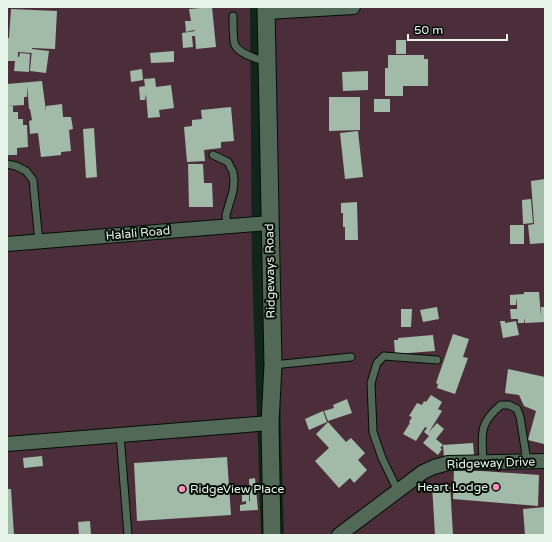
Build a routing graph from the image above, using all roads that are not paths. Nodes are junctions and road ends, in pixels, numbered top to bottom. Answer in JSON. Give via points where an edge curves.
{"nodes":[{"id":1,"x":353,"y":7,"type":"edge"},
{"id":2,"x":266,"y":10,"type":"edge"},
{"id":3,"x":233,"y":16,"type":"dead end"},
{"id":4,"x":266,"y":62,"type":"junction"},
{"id":5,"x":213,"y":155,"type":"dead end"},
{"id":6,"x":7,"y":164,"type":"edge"},
{"id":7,"x":269,"y":223,"type":"junction"},
{"id":8,"x":227,"y":226,"type":"junction"},
{"id":9,"x":39,"y":242,"type":"junction"},
{"id":10,"x":7,"y":244,"type":"edge"},
{"id":11,"x":351,"y":357,"type":"dead end"},
{"id":12,"x":437,"y":360,"type":"dead end"},
{"id":13,"x":272,"y":365,"type":"junction"},
{"id":14,"x":270,"y":424,"type":"junction"},
{"id":15,"x":120,"y":435,"type":"junction"},
{"id":16,"x":7,"y":444,"type":"edge"},
{"id":17,"x":527,"y":461,"type":"junction"},
{"id":18,"x":545,"y":461,"type":"edge"},
{"id":19,"x":483,"y":462,"type":"junction"},
{"id":20,"x":398,"y":491,"type":"junction"},
{"id":21,"x":128,"y":535,"type":"edge"},
{"id":22,"x":272,"y":535,"type":"edge"},
{"id":23,"x":339,"y":535,"type":"edge"}],
"edges":[{"from":1,"to":2,"type":"street"},
{"from":2,"to":4,"type":"street","name":"Ridgeways Road"},
{"from":3,"to":4,"type":"lane","via":[[235,45],[246,54]]},
{"from":4,"to":7,"type":"street","name":"Ridgeways Road"},
{"from":5,"to":8,"type":"lane","via":[[228,162],[234,181],[226,215]]},
{"from":6,"to":9,"type":"lane","via":[[26,171],[33,180]]},
{"from":7,"to":8,"type":"street","name":"Halali Road"},
{"from":7,"to":13,"type":"street","name":"Ridgeways Road"},
{"from":8,"to":9,"type":"street","name":"Halali Road"},
{"from":9,"to":10,"type":"street","name":"Halali Road"},
{"from":11,"to":13,"type":"lane"},
{"from":12,"to":20,"type":"lane","via":[[384,356],[377,363],[371,383],[373,432]]},
{"from":13,"to":14,"type":"street","name":"Ridgeways Road"},
{"from":14,"to":15,"type":"street"},
{"from":14,"to":22,"type":"street","name":"Ridgeways Road"},
{"from":15,"to":16,"type":"street"},
{"from":15,"to":21,"type":"lane"},
{"from":17,"to":18,"type":"street","name":"Ridgeway Drive"},
{"from":17,"to":19,"type":"street","name":"Ridgeway Drive"},
{"from":17,"to":19,"type":"lane","via":[[520,417],[516,409],[509,405],[501,405],[486,420],[482,433]]},
{"from":19,"to":20,"type":"street","name":"Ridgeway Drive","via":[[448,463],[434,467]]},
{"from":20,"to":23,"type":"street","name":"Ridgeway Drive"}]}
